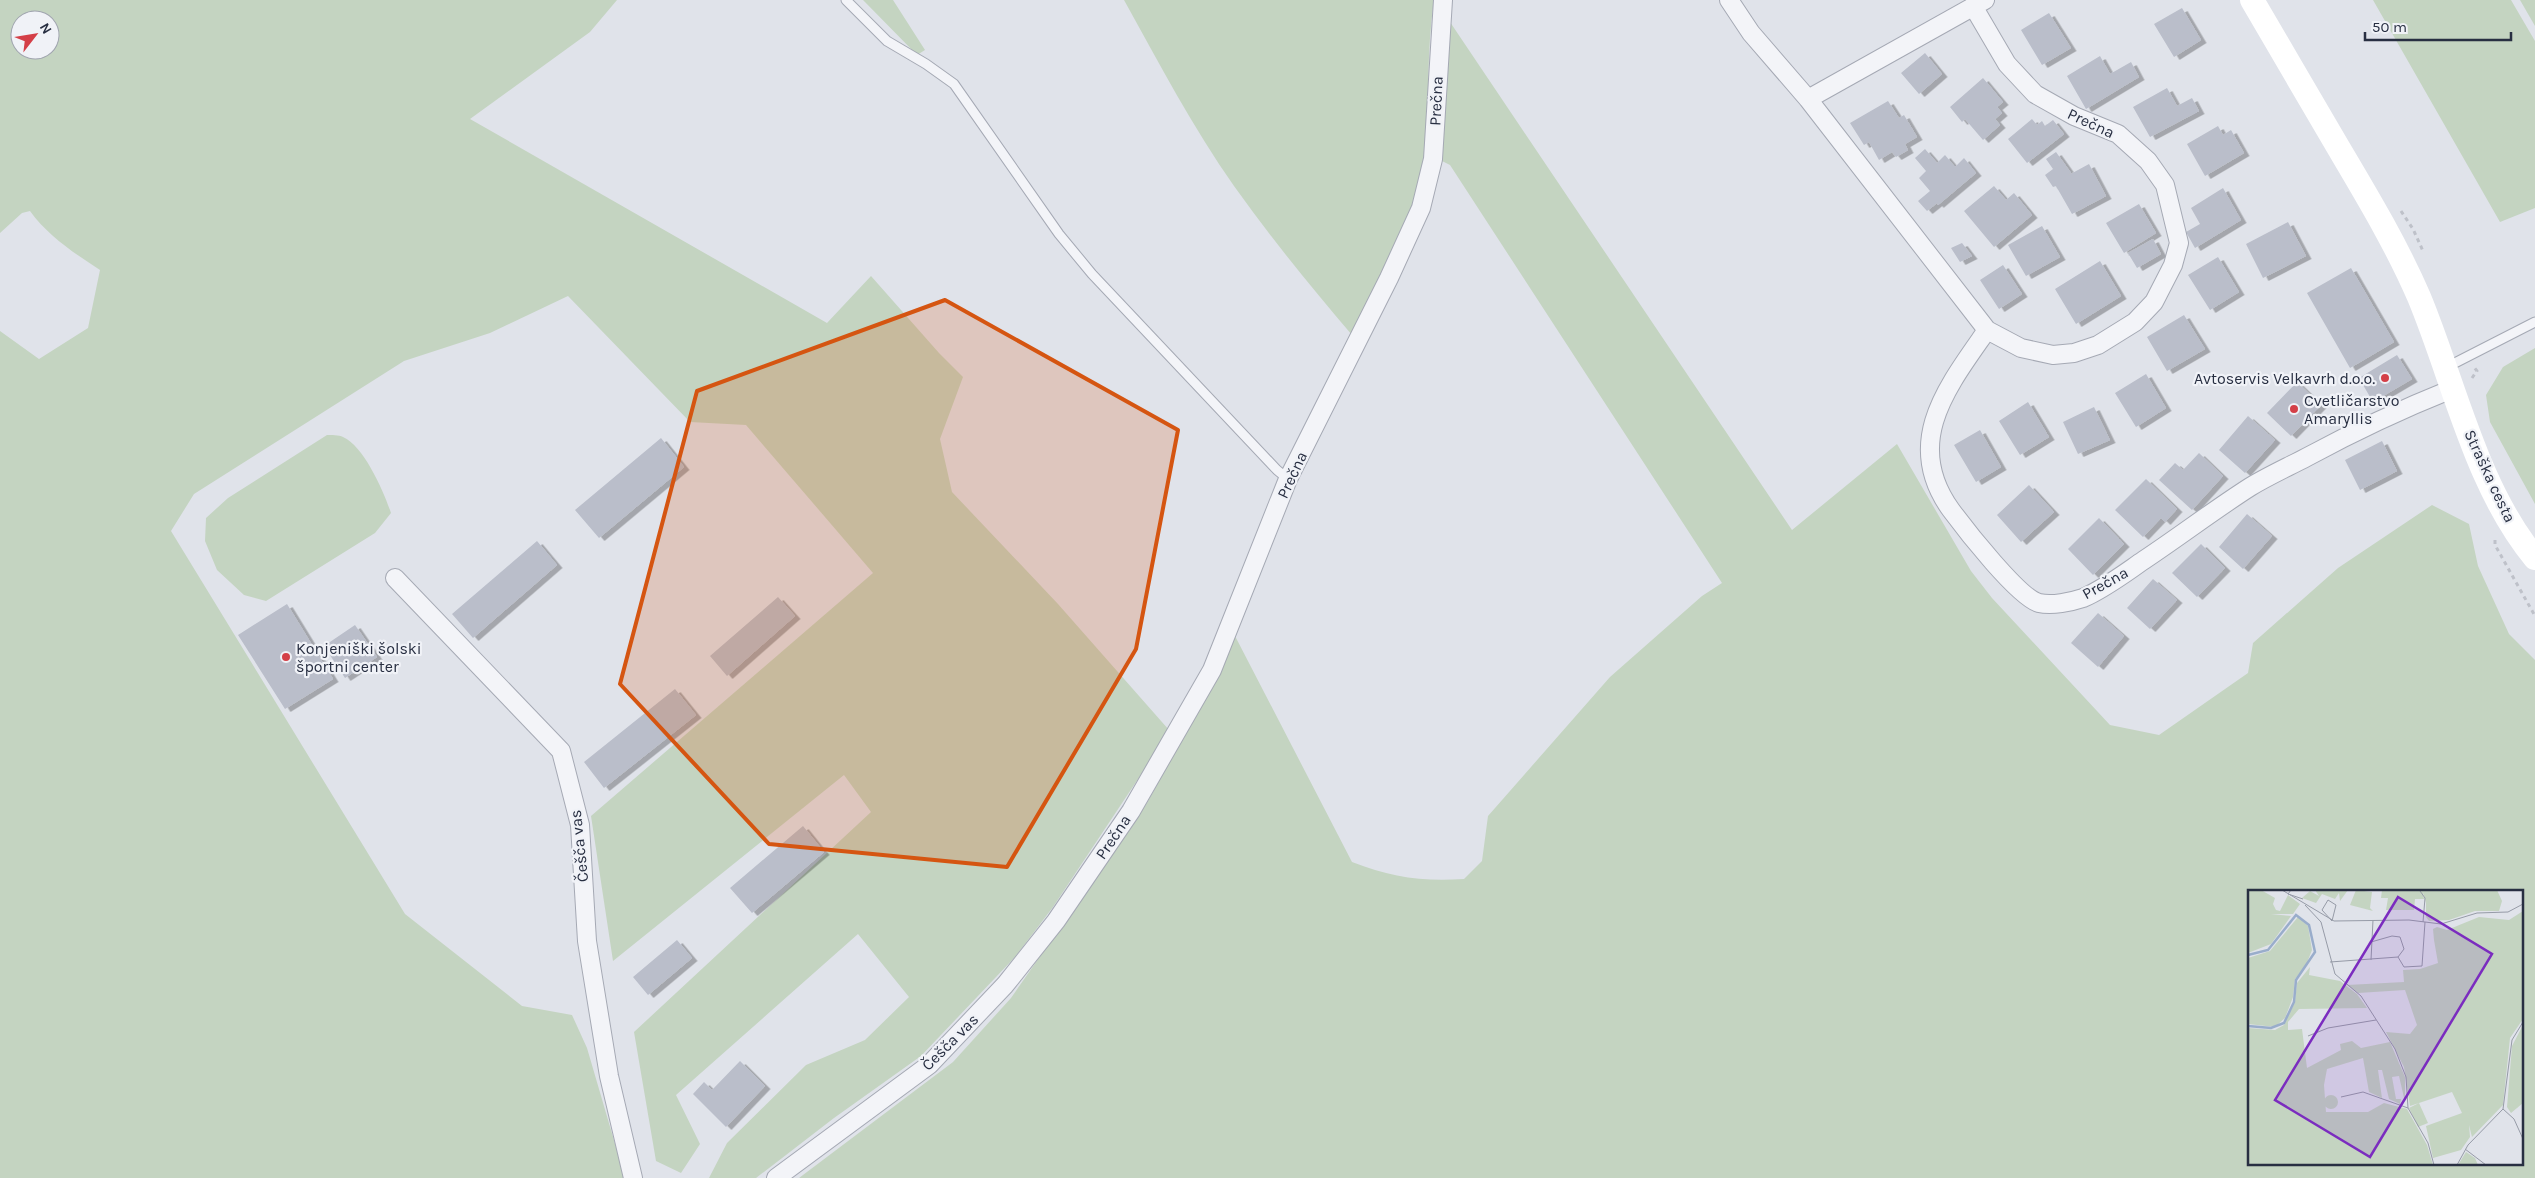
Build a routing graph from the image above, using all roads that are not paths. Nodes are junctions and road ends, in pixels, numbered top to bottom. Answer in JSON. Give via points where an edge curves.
{"nodes":[{"id":1,"x":846,"y":0,"type":"edge"},
{"id":2,"x":1442,"y":0,"type":"edge"},
{"id":3,"x":1729,"y":0,"type":"edge"},
{"id":4,"x":1980,"y":3,"type":"edge"},
{"id":5,"x":2251,"y":3,"type":"edge"},
{"id":6,"x":1808,"y":99,"type":"junction"},
{"id":7,"x":2535,"y":322,"type":"edge"},
{"id":8,"x":1987,"y":330,"type":"junction"},
{"id":9,"x":2449,"y":378,"type":"junction"},
{"id":10,"x":1288,"y":479,"type":"junction"},
{"id":11,"x":2535,"y":558,"type":"edge"},
{"id":12,"x":395,"y":578,"type":"dead end"},
{"id":13,"x":1056,"y":921,"type":"joint"},
{"id":14,"x":633,"y":1178,"type":"edge"},
{"id":15,"x":776,"y":1178,"type":"edge"}],
"edges":[{"from":1,"to":10,"type":"lane","via":[[886,41],[954,84],[1059,234],[1092,274]]},
{"from":2,"to":10,"type":"street","name":"Prečna","via":[[1433,159],[1421,208]]},
{"from":3,"to":6,"type":"street","name":"Prečna","via":[[1751,32]]},
{"from":4,"to":6,"type":"street","name":"Prečna"},
{"from":4,"to":8,"type":"street","name":"Prečna","via":[[2007,64],[2034,94],[2074,116],[2118,134],[2148,161],[2164,185],[2179,243],[2173,265],[2154,302],[2135,322],[2098,345],[2074,354],[2053,355],[2021,348]]},
{"from":5,"to":9,"type":"street","name":"Straška cesta","via":[[2387,230],[2419,297]]},
{"from":6,"to":8,"type":"street","name":"Prečna"},
{"from":7,"to":9,"type":"lane"},
{"from":8,"to":9,"type":"street","name":"Prečna","via":[[1938,406],[1928,446],[1935,480],[1950,508],[1980,547],[2038,603],[2082,598],[2121,576],[2252,486]]},
{"from":9,"to":11,"type":"street","name":"Straška cesta","via":[[2496,497]]},
{"from":10,"to":13,"type":"street","name":"Prečna","via":[[1212,670],[1131,811]]},
{"from":12,"to":14,"type":"street","name":"Češča vas","via":[[561,751],[580,825],[587,942],[609,1076]]},
{"from":13,"to":15,"type":"street","name":"Češča vas","via":[[1005,984],[930,1065]]}]}
